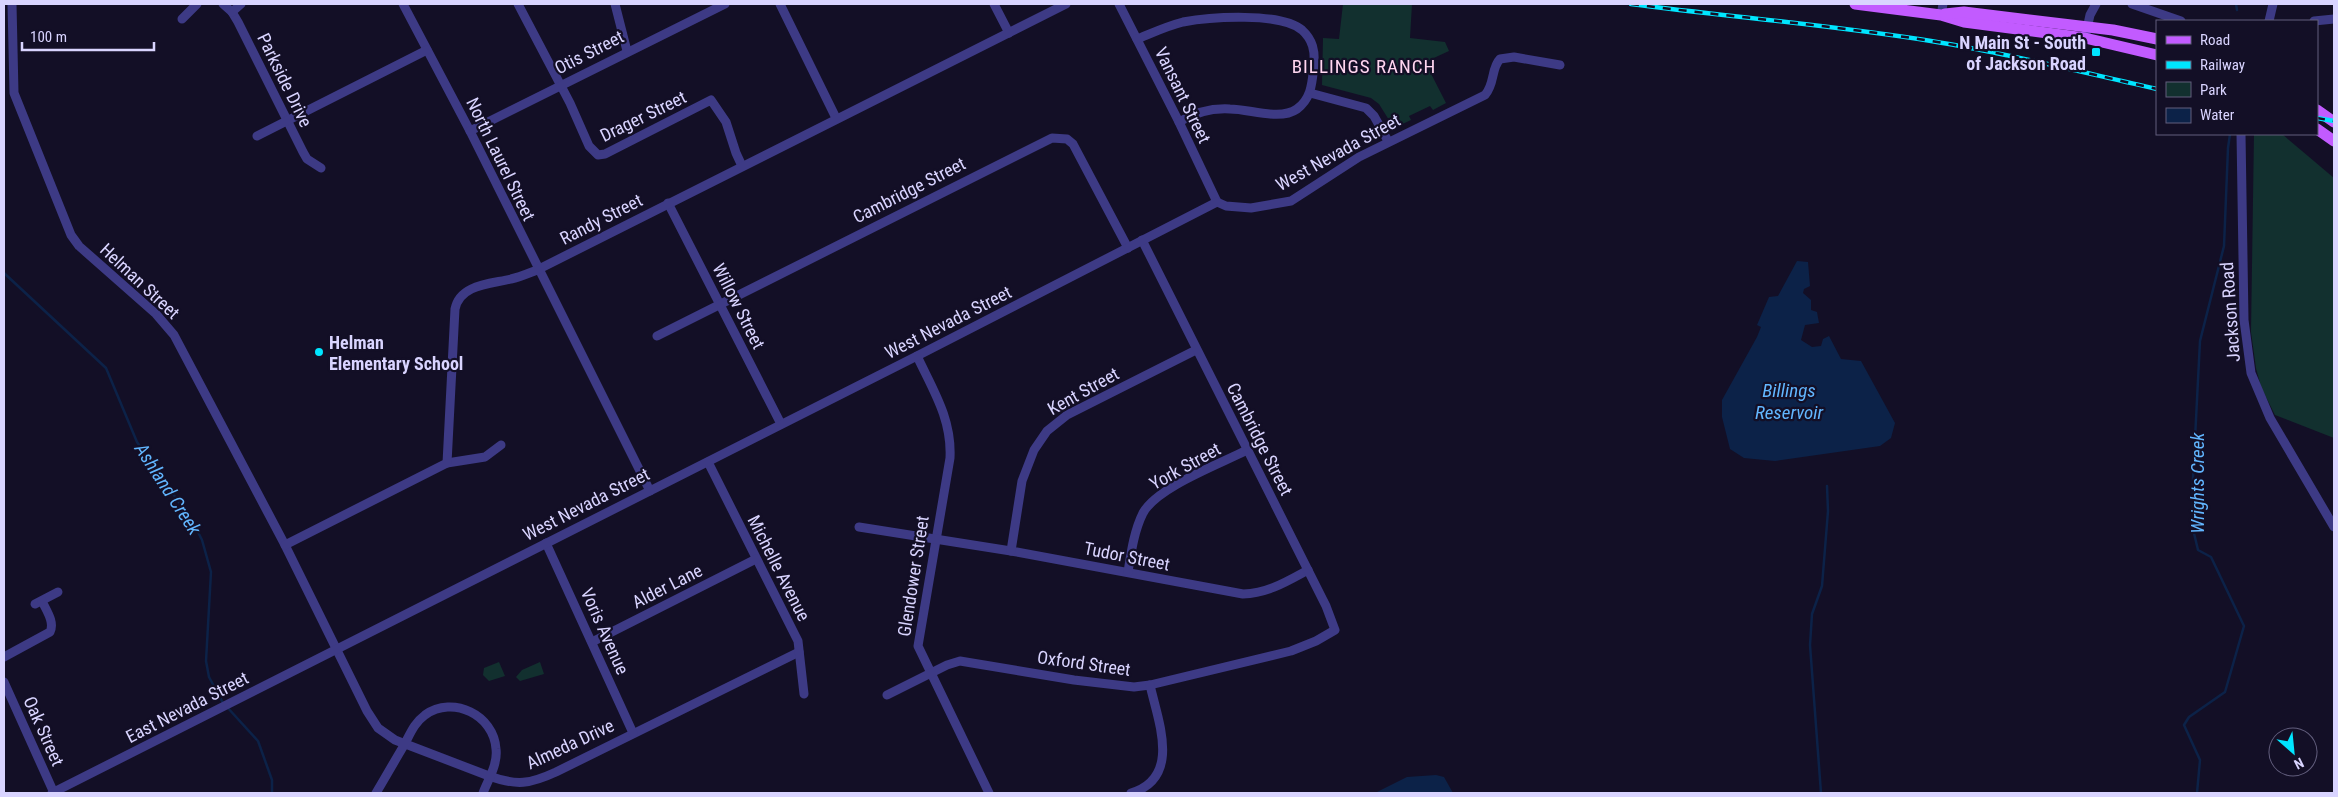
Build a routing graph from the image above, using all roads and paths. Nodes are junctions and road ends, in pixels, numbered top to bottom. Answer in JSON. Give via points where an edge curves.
{"nodes":[{"id":1,"x":12,"y":4,"type":"edge"},
{"id":2,"x":196,"y":4,"type":"edge"},
{"id":3,"x":223,"y":4,"type":"edge"},
{"id":4,"x":241,"y":4,"type":"edge"},
{"id":5,"x":404,"y":4,"type":"edge"},
{"id":6,"x":518,"y":4,"type":"edge"},
{"id":7,"x":615,"y":4,"type":"edge"},
{"id":8,"x":725,"y":4,"type":"edge"},
{"id":9,"x":780,"y":4,"type":"edge"},
{"id":10,"x":994,"y":4,"type":"edge"},
{"id":11,"x":1066,"y":4,"type":"edge"},
{"id":12,"x":1119,"y":4,"type":"edge"},
{"id":13,"x":1855,"y":4,"type":"edge"},
{"id":14,"x":2096,"y":4,"type":"edge"},
{"id":15,"x":2132,"y":4,"type":"edge"},
{"id":16,"x":2273,"y":4,"type":"edge"},
{"id":17,"x":1942,"y":9,"type":"edge"},
{"id":18,"x":232,"y":12,"type":"junction"},
{"id":19,"x":182,"y":19,"type":"dead end"},
{"id":20,"x":2334,"y":19,"type":"edge"},
{"id":21,"x":2178,"y":20,"type":"edge"},
{"id":22,"x":2269,"y":20,"type":"edge"},
{"id":23,"x":2318,"y":21,"type":"edge"},
{"id":24,"x":1009,"y":33,"type":"junction"},
{"id":25,"x":2086,"y":33,"type":"junction"},
{"id":26,"x":1137,"y":39,"type":"junction"},
{"id":27,"x":2156,"y":39,"type":"edge"},
{"id":28,"x":427,"y":50,"type":"junction"},
{"id":29,"x":627,"y":51,"type":"junction"},
{"id":30,"x":2156,"y":55,"type":"edge"},
{"id":31,"x":1560,"y":65,"type":"dead end"},
{"id":32,"x":559,"y":85,"type":"junction"},
{"id":33,"x":1310,"y":94,"type":"junction"},
{"id":34,"x":2318,"y":111,"type":"edge"},
{"id":35,"x":836,"y":118,"type":"junction"},
{"id":36,"x":287,"y":120,"type":"junction"},
{"id":37,"x":1179,"y":122,"type":"junction"},
{"id":38,"x":2334,"y":122,"type":"edge"},
{"id":39,"x":2318,"y":130,"type":"edge"},
{"id":40,"x":470,"y":131,"type":"junction"},
{"id":41,"x":2241,"y":135,"type":"edge"},
{"id":42,"x":257,"y":136,"type":"dead end"},
{"id":43,"x":1388,"y":141,"type":"junction"},
{"id":44,"x":2334,"y":141,"type":"edge"},
{"id":45,"x":742,"y":166,"type":"junction"},
{"id":46,"x":321,"y":168,"type":"dead end"},
{"id":47,"x":1217,"y":202,"type":"junction"},
{"id":48,"x":668,"y":203,"type":"junction"},
{"id":49,"x":1142,"y":240,"type":"junction"},
{"id":50,"x":1128,"y":248,"type":"junction"},
{"id":51,"x":537,"y":270,"type":"junction"},
{"id":52,"x":719,"y":304,"type":"junction"},
{"id":53,"x":657,"y":336,"type":"dead end"},
{"id":54,"x":1196,"y":350,"type":"junction"},
{"id":55,"x":917,"y":356,"type":"junction"},
{"id":56,"x":781,"y":424,"type":"junction"},
{"id":57,"x":501,"y":445,"type":"dead end"},
{"id":58,"x":1247,"y":450,"type":"junction"},
{"id":59,"x":708,"y":462,"type":"junction"},
{"id":60,"x":447,"y":463,"type":"junction"},
{"id":61,"x":650,"y":491,"type":"junction"},
{"id":62,"x":859,"y":527,"type":"dead end"},
{"id":63,"x":2334,"y":527,"type":"edge"},
{"id":64,"x":935,"y":539,"type":"junction"},
{"id":65,"x":546,"y":543,"type":"junction"},
{"id":66,"x":285,"y":545,"type":"junction"},
{"id":67,"x":1011,"y":550,"type":"junction"},
{"id":68,"x":756,"y":559,"type":"junction"},
{"id":69,"x":1308,"y":570,"type":"junction"},
{"id":70,"x":1128,"y":572,"type":"junction"},
{"id":71,"x":58,"y":592,"type":"dead end"},
{"id":72,"x":1323,"y":600,"type":"joint"},
{"id":73,"x":592,"y":642,"type":"junction"},
{"id":74,"x":336,"y":649,"type":"junction"},
{"id":75,"x":799,"y":652,"type":"junction"},
{"id":76,"x":4,"y":657,"type":"edge"},
{"id":77,"x":930,"y":674,"type":"junction"},
{"id":78,"x":4,"y":682,"type":"edge"},
{"id":79,"x":1150,"y":686,"type":"junction"},
{"id":80,"x":804,"y":694,"type":"dead end"},
{"id":81,"x":887,"y":695,"type":"dead end"},
{"id":82,"x":633,"y":733,"type":"junction"},
{"id":83,"x":405,"y":744,"type":"junction"},
{"id":84,"x":489,"y":776,"type":"junction"},
{"id":85,"x":53,"y":793,"type":"edge"},
{"id":86,"x":376,"y":793,"type":"edge"},
{"id":87,"x":483,"y":793,"type":"edge"},
{"id":88,"x":989,"y":793,"type":"edge"},
{"id":89,"x":1131,"y":793,"type":"edge"}],
"edges":[{"from":1,"to":66,"type":"street","name":"Helman Street","via":[[14,93],[71,235],[79,246],[156,314],[174,335]]},
{"from":2,"to":19,"type":"street"},
{"from":3,"to":18,"type":"street","name":"Parkside Drive"},
{"from":4,"to":18,"type":"street"},
{"from":5,"to":28,"type":"street","name":"North Laurel Street"},
{"from":6,"to":32,"type":"street","name":"Drager Street"},
{"from":7,"to":29,"type":"street"},
{"from":8,"to":29,"type":"street","name":"Otis Street"},
{"from":9,"to":35,"type":"street"},
{"from":10,"to":24,"type":"street"},
{"from":11,"to":24,"type":"street","name":"Randy Street"},
{"from":12,"to":26,"type":"street","name":"Vansant Street"},
{"from":13,"to":17,"type":"main road"},
{"from":14,"to":25,"type":"street"},
{"from":15,"to":21,"type":"street"},
{"from":16,"to":22,"type":"street"},
{"from":17,"to":25,"type":"main road","via":[[1964,22]]},
{"from":18,"to":36,"type":"street","name":"Parkside Drive"},
{"from":20,"to":23,"type":"street"},
{"from":24,"to":35,"type":"street","name":"Randy Street"},
{"from":25,"to":27,"type":"main road"},
{"from":25,"to":30,"type":"main road"},
{"from":26,"to":33,"type":"street","via":[[1182,23],[1220,17],[1258,18],[1292,25],[1306,34],[1313,47]]},
{"from":26,"to":37,"type":"street","name":"Vansant Street"},
{"from":28,"to":36,"type":"street"},
{"from":28,"to":40,"type":"street","name":"North Laurel Street"},
{"from":29,"to":32,"type":"street","name":"Otis Street"},
{"from":31,"to":43,"type":"street","name":"West Nevada Street","via":[[1514,57],[1500,58],[1485,94]]},
{"from":32,"to":40,"type":"street","name":"Otis Street"},
{"from":32,"to":45,"type":"street","name":"Drager Street","via":[[582,134],[598,155],[711,100],[726,122]]},
{"from":33,"to":37,"type":"street","via":[[1302,105],[1286,114],[1219,109]]},
{"from":33,"to":43,"type":"street","via":[[1366,108]]},
{"from":34,"to":38,"type":"main road"},
{"from":35,"to":45,"type":"street","name":"Randy Street"},
{"from":36,"to":42,"type":"street"},
{"from":36,"to":46,"type":"street","name":"Parkside Drive","via":[[307,159]]},
{"from":37,"to":47,"type":"street","name":"Vansant Street"},
{"from":39,"to":44,"type":"main road"},
{"from":40,"to":51,"type":"street","name":"North Laurel Street"},
{"from":41,"to":63,"type":"street","name":"Jackson Road","via":[[2244,320],[2251,374],[2270,418]]},
{"from":43,"to":47,"type":"street","name":"West Nevada Street","via":[[1291,201],[1251,208]]},
{"from":45,"to":48,"type":"street","name":"Randy Street"},
{"from":47,"to":49,"type":"street","name":"West Nevada Street"},
{"from":48,"to":51,"type":"street","name":"Randy Street"},
{"from":48,"to":52,"type":"street","name":"Willow Street"},
{"from":49,"to":50,"type":"street","name":"West Nevada Street"},
{"from":49,"to":54,"type":"street","name":"Cambridge Street"},
{"from":50,"to":52,"type":"street","name":"Cambridge Street","via":[[1073,144],[1066,139],[1052,138]]},
{"from":50,"to":55,"type":"street","name":"West Nevada Street"},
{"from":51,"to":60,"type":"street","name":"Randy Street","via":[[518,278],[483,285],[458,299]]},
{"from":51,"to":61,"type":"street","name":"North Laurel Street"},
{"from":52,"to":53,"type":"street","name":"Cambridge Street"},
{"from":52,"to":56,"type":"street","name":"Willow Street"},
{"from":54,"to":58,"type":"street","name":"Cambridge Street"},
{"from":54,"to":67,"type":"street","name":"Kent Street","via":[[1067,415],[1047,430],[1034,450],[1022,480]]},
{"from":55,"to":56,"type":"street","name":"West Nevada Street"},
{"from":55,"to":64,"type":"street","name":"Glendower Street","via":[[943,409],[950,442]]},
{"from":56,"to":59,"type":"street","name":"West Nevada Street"},
{"from":57,"to":60,"type":"street","via":[[485,457]]},
{"from":58,"to":69,"type":"street","name":"Cambridge Street"},
{"from":58,"to":70,"type":"street","name":"York Street","via":[[1166,491],[1148,506],[1134,539]]},
{"from":59,"to":61,"type":"street","name":"West Nevada Street"},
{"from":59,"to":68,"type":"street","name":"Michelle Avenue"},
{"from":60,"to":66,"type":"street"},
{"from":61,"to":65,"type":"street","name":"West Nevada Street"},
{"from":62,"to":64,"type":"street","name":"Tudor Street"},
{"from":64,"to":67,"type":"street","name":"Tudor Street"},
{"from":64,"to":77,"type":"street","name":"Glendower Street","via":[[918,641],[918,651]]},
{"from":65,"to":73,"type":"street","name":"Voris Avenue"},
{"from":65,"to":74,"type":"street","name":"West Nevada Street"},
{"from":66,"to":74,"type":"street","name":"Helman Street"},
{"from":67,"to":70,"type":"street","name":"Tudor Street"},
{"from":68,"to":73,"type":"street","name":"Alder Lane"},
{"from":68,"to":75,"type":"street","name":"Michelle Avenue","via":[[798,641]]},
{"from":69,"to":70,"type":"street","name":"Tudor Street","via":[[1276,588],[1254,594]]},
{"from":69,"to":72,"type":"street","name":"Cambridge Street"},
{"from":71,"to":76,"type":"street","via":[[38,602],[50,619],[50,632]]},
{"from":72,"to":79,"type":"street","name":"Oxford Street","via":[[1335,630],[1316,641],[1291,651]]},
{"from":73,"to":82,"type":"street","name":"Voris Avenue"},
{"from":74,"to":83,"type":"street","name":"Almeda Drive","via":[[374,723],[388,736]]},
{"from":74,"to":85,"type":"street","name":"East Nevada Street"},
{"from":75,"to":80,"type":"street","name":"Michelle Avenue"},
{"from":75,"to":82,"type":"street","name":"Almeda Drive"},
{"from":77,"to":79,"type":"street","name":"Oxford Street","via":[[960,661],[1118,686]]},
{"from":77,"to":81,"type":"street","name":"Oxford Street"},
{"from":77,"to":88,"type":"street","name":"Glendower Street"},
{"from":78,"to":85,"type":"street","name":"Oak Street"},
{"from":79,"to":89,"type":"street","via":[[1163,741],[1162,760],[1153,780]]},
{"from":82,"to":84,"type":"street","name":"Almeda Drive","via":[[537,781],[515,783]]},
{"from":83,"to":84,"type":"street","name":"Almeda Drive"},
{"from":83,"to":84,"type":"street","via":[[414,726],[428,713],[446,708],[466,711],[482,718],[493,735],[497,752]]},
{"from":83,"to":86,"type":"street"},
{"from":84,"to":87,"type":"street"}]}
